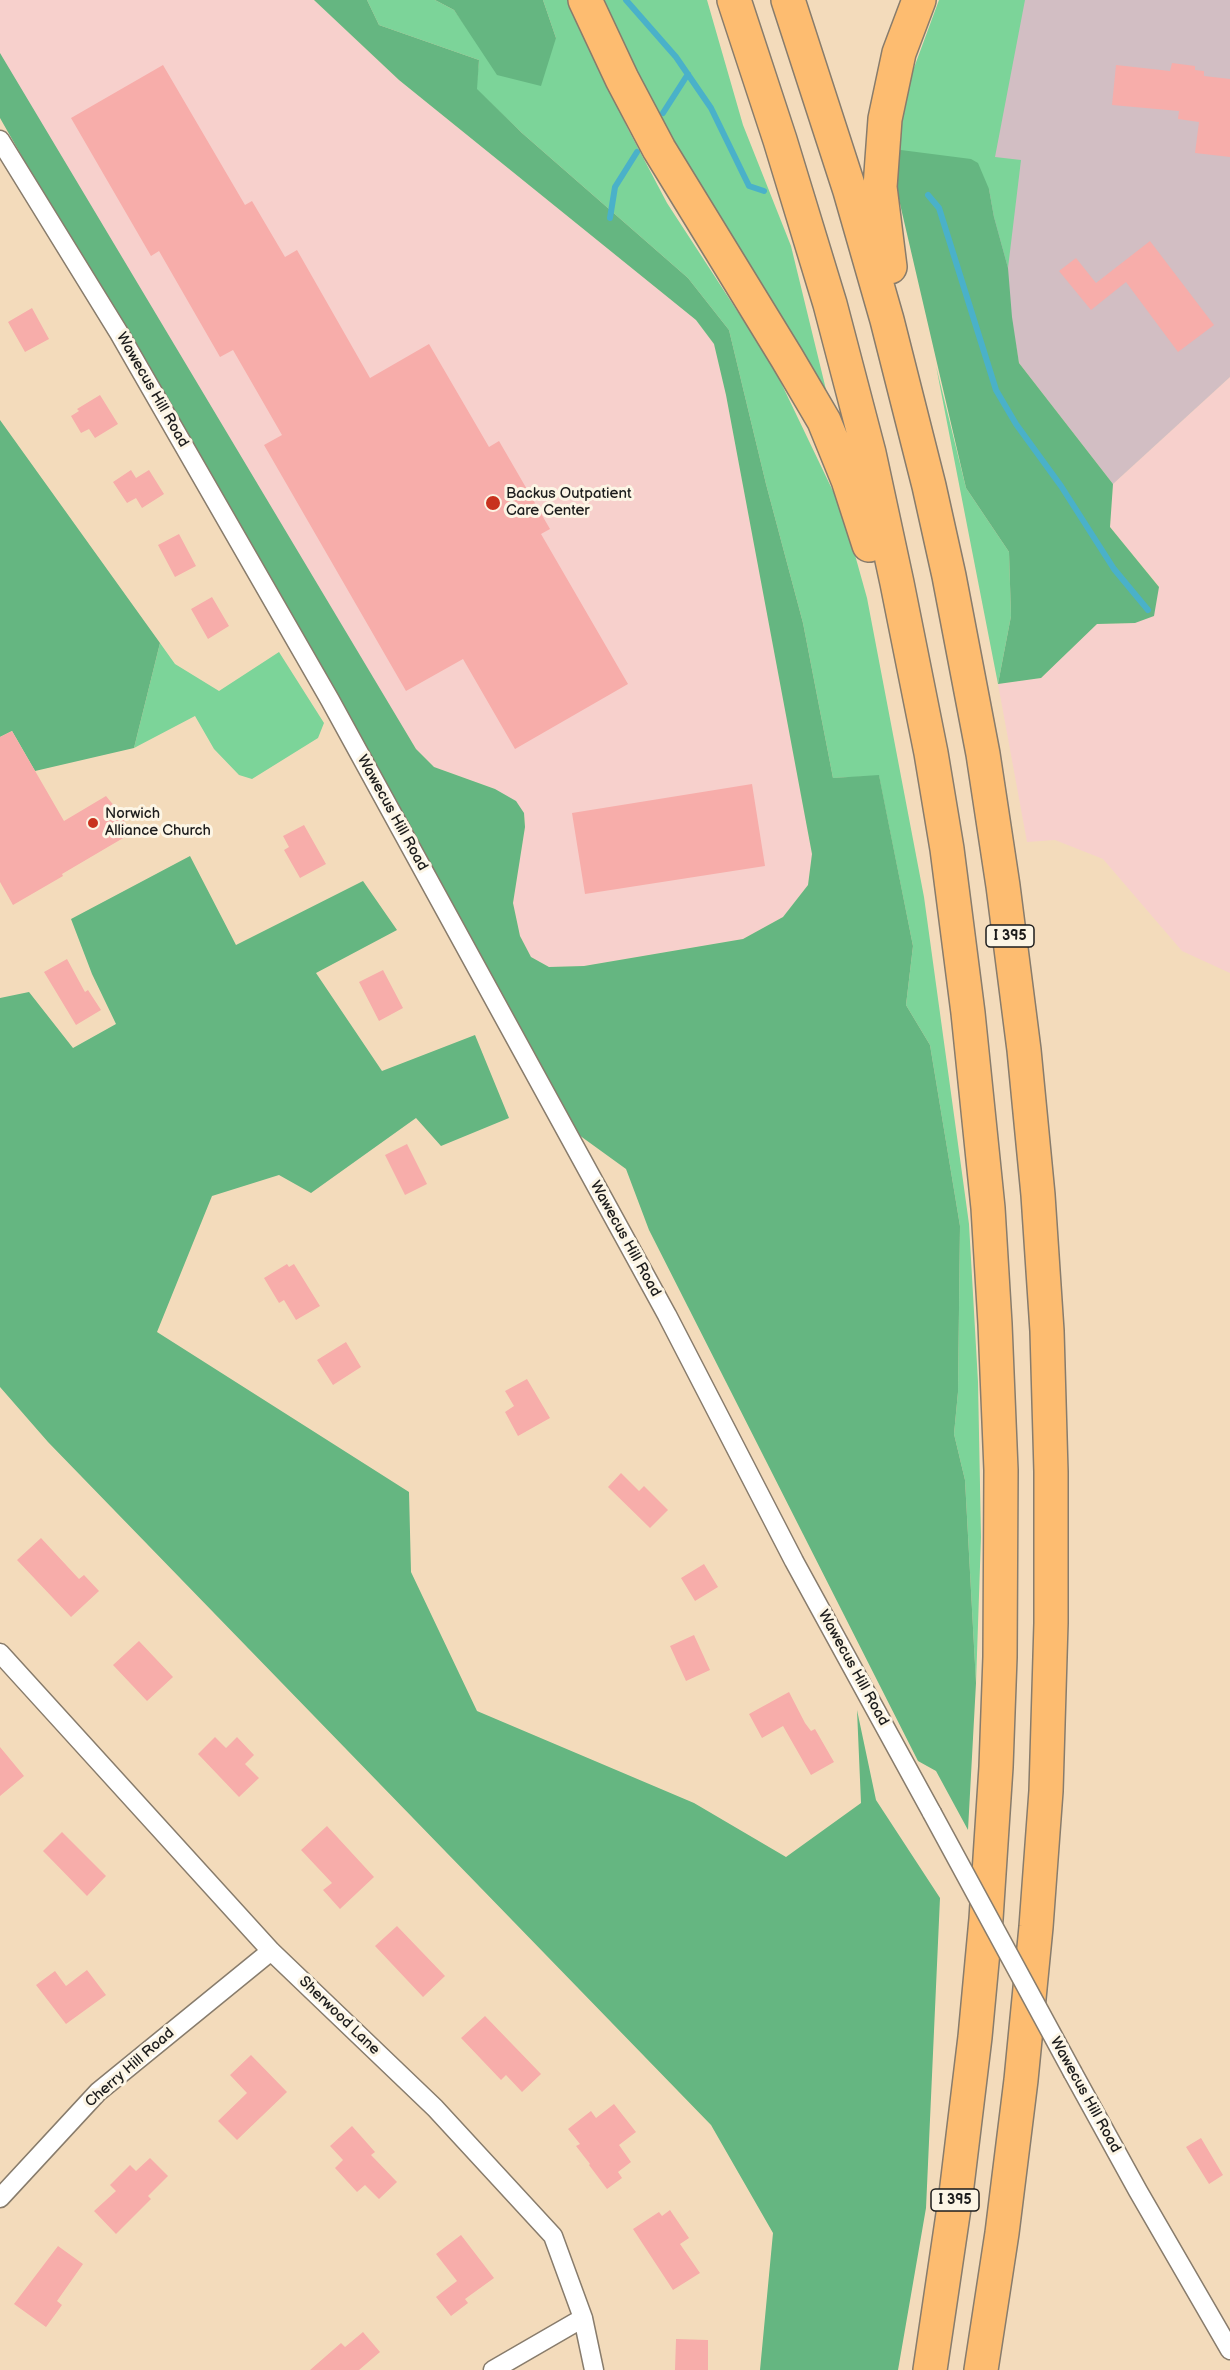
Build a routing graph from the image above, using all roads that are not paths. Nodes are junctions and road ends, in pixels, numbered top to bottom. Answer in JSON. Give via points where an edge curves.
{"nodes":[{"id":1,"x":585,"y":0,"type":"edge"},
{"id":2,"x":734,"y":0,"type":"edge"},
{"id":3,"x":788,"y":0,"type":"edge"},
{"id":4,"x":919,"y":0,"type":"edge"},
{"id":5,"x":0,"y":140,"type":"edge"},
{"id":6,"x":887,"y":320,"type":"junction"},
{"id":7,"x":915,"y":670,"type":"junction"},
{"id":8,"x":0,"y":1653,"type":"edge"},
{"id":9,"x":271,"y":1951,"type":"junction"},
{"id":10,"x":0,"y":2198,"type":"edge"},
{"id":11,"x":583,"y":2318,"type":"junction"},
{"id":12,"x":1230,"y":2350,"type":"edge"},
{"id":13,"x":493,"y":2370,"type":"edge"},
{"id":14,"x":594,"y":2370,"type":"edge"},
{"id":15,"x":930,"y":2370,"type":"edge"},
{"id":16,"x":981,"y":2370,"type":"edge"}],
"edges":[{"from":1,"to":7,"type":"highway","via":[[659,149],[824,421],[861,515],[894,626]]},
{"from":2,"to":7,"type":"highway","number":"I 395","via":[[843,353]]},
{"from":3,"to":6,"type":"highway","number":"I 395"},
{"from":4,"to":6,"type":"highway","via":[[895,66],[884,128],[880,187],[890,266]]},
{"from":5,"to":12,"type":"street","name":"Wawecus Hill Road","bridge":true,"via":[[119,333],[330,700],[667,1315],[794,1561],[1073,2073]]},
{"from":6,"to":16,"type":"highway","number":"I 395","via":[[949,576],[997,838],[1031,1118],[1047,1331],[1052,1600],[1044,1822],[1019,2099]]},
{"from":7,"to":15,"type":"highway","number":"I 395","via":[[948,859],[978,1102],[995,1315],[1001,1512],[998,1729],[986,1919],[961,2155]]},
{"from":8,"to":9,"type":"street","name":"Sherwood Lane"},
{"from":9,"to":10,"type":"street","name":"Cherry Hill Road","via":[[98,2092]]},
{"from":9,"to":11,"type":"street","name":"Sherwood Lane","via":[[435,2108],[553,2236]]},
{"from":11,"to":13,"type":"street"},
{"from":11,"to":14,"type":"street","name":"Sherwood Lane"}]}
